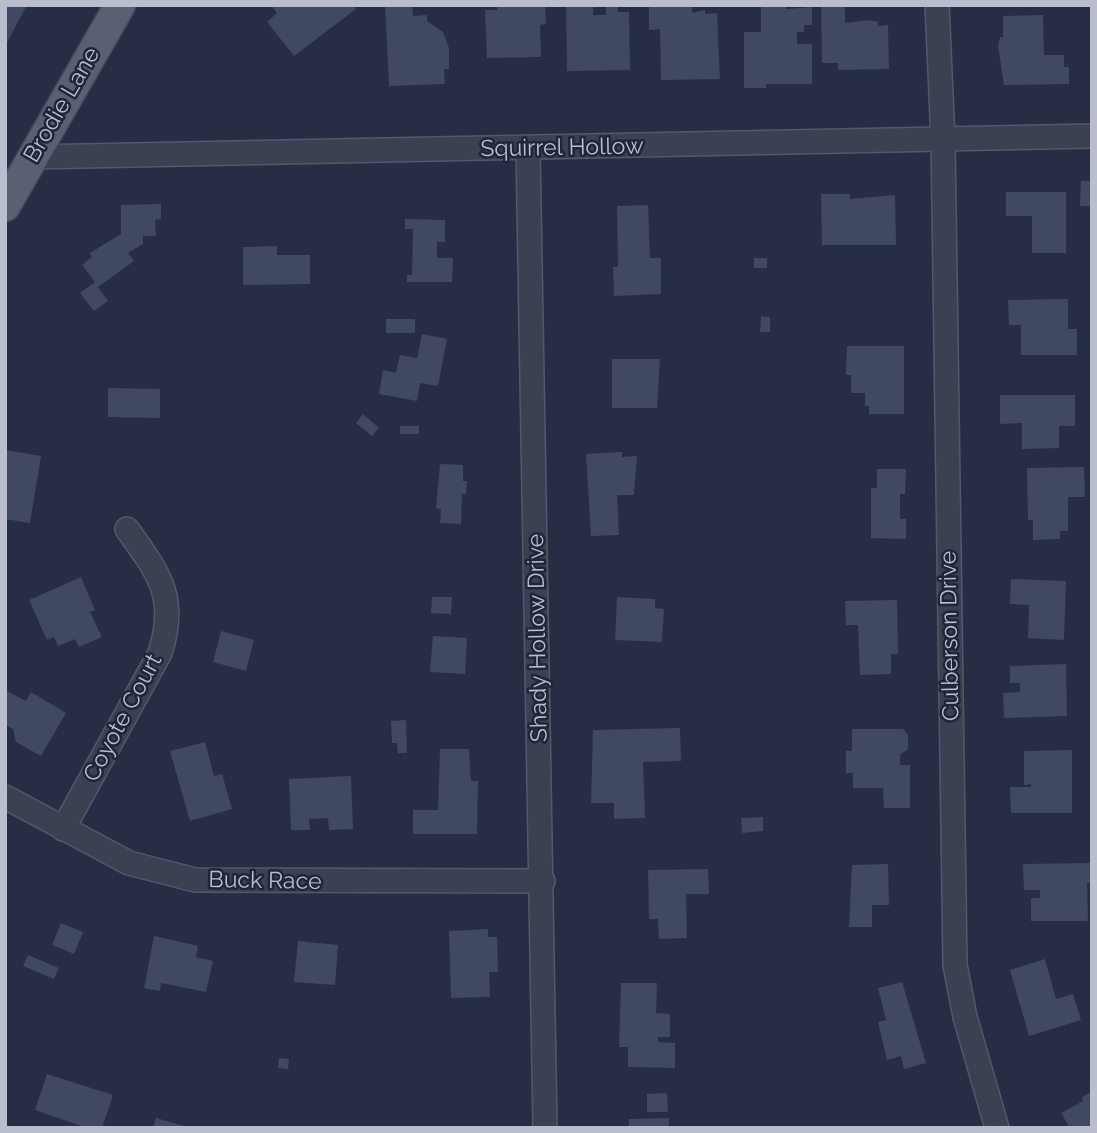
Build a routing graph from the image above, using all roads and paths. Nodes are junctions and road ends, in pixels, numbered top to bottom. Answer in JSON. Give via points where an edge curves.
{"nodes":[{"id":1,"x":120,"y":5,"type":"edge"},
{"id":2,"x":937,"y":5,"type":"edge"},
{"id":3,"x":1092,"y":136,"type":"edge"},
{"id":4,"x":943,"y":139,"type":"junction"},
{"id":5,"x":528,"y":149,"type":"junction"},
{"id":6,"x":32,"y":158,"type":"junction"},
{"id":7,"x":5,"y":206,"type":"edge"},
{"id":8,"x":127,"y":529,"type":"dead end"},
{"id":9,"x":5,"y":797,"type":"edge"},
{"id":10,"x":63,"y":829,"type":"junction"},
{"id":11,"x":543,"y":881,"type":"junction"},
{"id":12,"x":545,"y":1128,"type":"edge"},
{"id":13,"x":997,"y":1128,"type":"edge"}],
"edges":[{"from":1,"to":6,"type":"main road","name":"Brodie Lane"},
{"from":2,"to":4,"type":"street","name":"Culberson Drive"},
{"from":3,"to":4,"type":"street","name":"Squirrel Hollow"},
{"from":4,"to":5,"type":"street","name":"Squirrel Hollow"},
{"from":4,"to":13,"type":"street","name":"Culberson Drive","via":[[955,965]]},
{"from":5,"to":6,"type":"street","name":"Squirrel Hollow"},
{"from":5,"to":11,"type":"street","name":"Shady Hollow Drive"},
{"from":6,"to":7,"type":"main road","name":"Brodie Lane"},
{"from":8,"to":10,"type":"street","name":"Coyote Court","via":[[166,593],[167,632],[160,653]]},
{"from":9,"to":10,"type":"street","name":"Buck Race"},
{"from":10,"to":11,"type":"street","name":"Buck Race","via":[[129,863],[195,880]]},
{"from":11,"to":12,"type":"street","name":"Shady Hollow Drive"}]}
